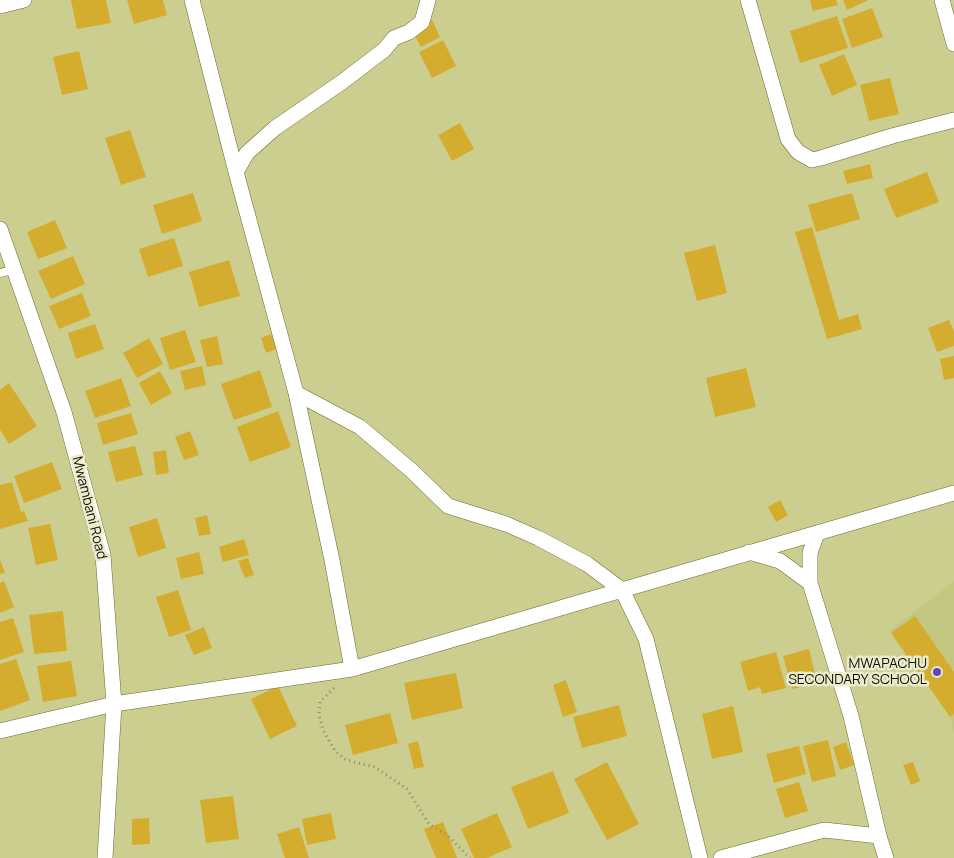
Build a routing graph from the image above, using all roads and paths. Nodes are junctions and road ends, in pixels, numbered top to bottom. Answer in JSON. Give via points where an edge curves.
{"nodes":[{"id":1,"x":24,"y":0,"type":"edge"},
{"id":2,"x":192,"y":0,"type":"edge"},
{"id":3,"x":428,"y":0,"type":"edge"},
{"id":4,"x":748,"y":0,"type":"edge"},
{"id":5,"x":942,"y":0,"type":"edge"},
{"id":6,"x":0,"y":6,"type":"edge"},
{"id":7,"x":954,"y":44,"type":"edge"},
{"id":8,"x":954,"y":120,"type":"edge"},
{"id":9,"x":236,"y":172,"type":"junction"},
{"id":10,"x":0,"y":229,"type":"edge"},
{"id":11,"x":16,"y":269,"type":"junction"},
{"id":12,"x":0,"y":273,"type":"edge"},
{"id":13,"x":296,"y":393,"type":"junction"},
{"id":14,"x":954,"y":493,"type":"edge"},
{"id":15,"x":816,"y":536,"type":"junction"},
{"id":16,"x":748,"y":552,"type":"junction"},
{"id":17,"x":810,"y":582,"type":"junction"},
{"id":18,"x":622,"y":590,"type":"junction"},
{"id":19,"x":352,"y":669,"type":"junction"},
{"id":20,"x":114,"y":704,"type":"junction"},
{"id":21,"x":0,"y":731,"type":"edge"},
{"id":22,"x":879,"y":836,"type":"junction"},
{"id":23,"x":105,"y":858,"type":"edge"},
{"id":24,"x":470,"y":858,"type":"edge"},
{"id":25,"x":700,"y":858,"type":"edge"},
{"id":26,"x":721,"y":858,"type":"edge"},
{"id":27,"x":886,"y":858,"type":"edge"}],
"edges":[{"from":1,"to":6,"type":"street"},
{"from":2,"to":9,"type":"street"},
{"from":3,"to":9,"type":"street","via":[[422,22],[394,38],[384,50],[342,82],[275,128],[246,153]]},
{"from":4,"to":8,"type":"street","via":[[788,139],[798,152],[812,160]]},
{"from":5,"to":7,"type":"street"},
{"from":9,"to":13,"type":"street"},
{"from":10,"to":11,"type":"street","name":"Mwambani Road"},
{"from":11,"to":12,"type":"lane"},
{"from":11,"to":20,"type":"street","name":"Mwambani Road","via":[[64,412],[103,555]]},
{"from":13,"to":18,"type":"street","via":[[360,427],[448,506],[538,538],[587,564]]},
{"from":13,"to":19,"type":"street"},
{"from":14,"to":15,"type":"street"},
{"from":15,"to":16,"type":"street"},
{"from":15,"to":17,"type":"street","via":[[810,553]]},
{"from":16,"to":17,"type":"street","via":[[780,561]]},
{"from":16,"to":18,"type":"street"},
{"from":17,"to":22,"type":"street","via":[[851,716]]},
{"from":18,"to":19,"type":"street"},
{"from":18,"to":25,"type":"street","via":[[646,639]]},
{"from":19,"to":20,"type":"street"},
{"from":19,"to":24,"type":"path","via":[[320,702],[323,730],[334,751],[346,760],[375,767],[407,789],[429,824]]},
{"from":20,"to":21,"type":"street"},
{"from":20,"to":23,"type":"street","name":"Mwambani Road"},
{"from":22,"to":26,"type":"street","via":[[824,830]]},
{"from":22,"to":27,"type":"street"}]}
